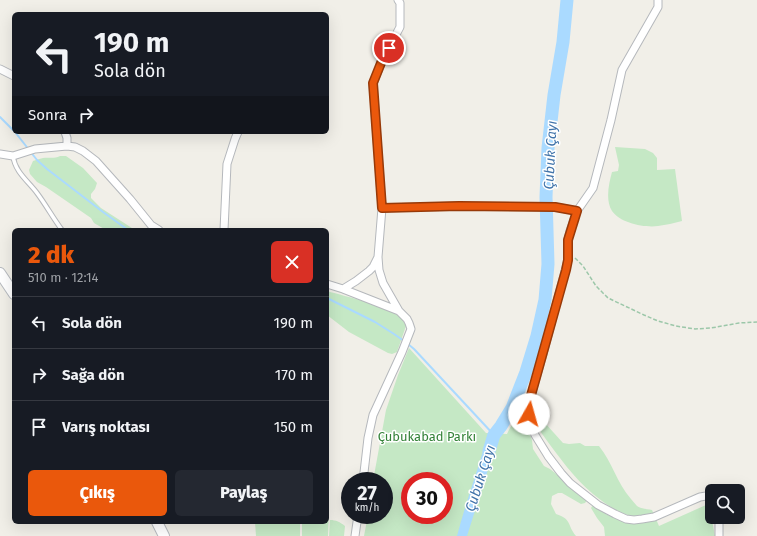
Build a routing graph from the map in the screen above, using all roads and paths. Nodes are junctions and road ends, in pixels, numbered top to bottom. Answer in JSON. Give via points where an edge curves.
{"nodes":[{"id":1,"x":398,"y":0,"type":"edge"},
{"id":2,"x":658,"y":0,"type":"edge"},
{"id":3,"x":0,"y":69,"type":"edge"},
{"id":4,"x":12,"y":75,"type":"edge"},
{"id":5,"x":66,"y":134,"type":"edge"},
{"id":6,"x":237,"y":134,"type":"edge"},
{"id":7,"x":67,"y":146,"type":"junction"},
{"id":8,"x":0,"y":154,"type":"edge"},
{"id":9,"x":13,"y":156,"type":"junction"},
{"id":10,"x":382,"y":208,"type":"junction"},
{"id":11,"x":577,"y":211,"type":"junction"},
{"id":12,"x":61,"y":228,"type":"edge"},
{"id":13,"x":155,"y":228,"type":"edge"},
{"id":14,"x":224,"y":228,"type":"edge"},
{"id":15,"x":569,"y":253,"type":"junction"},
{"id":16,"x":378,"y":257,"type":"junction"},
{"id":17,"x":0,"y":273,"type":"edge"},
{"id":18,"x":329,"y":284,"type":"edge"},
{"id":19,"x":343,"y":288,"type":"junction"},
{"id":20,"x":12,"y":291,"type":"edge"},
{"id":21,"x":399,"y":311,"type":"junction"},
{"id":22,"x":757,"y":322,"type":"edge"},
{"id":23,"x":364,"y":472,"type":"edge"},
{"id":24,"x":705,"y":496,"type":"edge"},
{"id":25,"x":158,"y":524,"type":"edge"},
{"id":26,"x":357,"y":524,"type":"edge"},
{"id":27,"x":719,"y":524,"type":"edge"},
{"id":28,"x":163,"y":536,"type":"edge"},
{"id":29,"x":355,"y":536,"type":"edge"},
{"id":30,"x":719,"y":536,"type":"edge"}],
"edges":[{"from":1,"to":10,"type":"street","via":[[400,27],[373,83]]},
{"from":2,"to":11,"type":"street","via":[[658,7],[622,70],[592,188]]},
{"from":3,"to":4,"type":"street"},
{"from":5,"to":7,"type":"street"},
{"from":6,"to":14,"type":"street","via":[[227,164]]},
{"from":7,"to":9,"type":"street","via":[[35,149]]},
{"from":7,"to":13,"type":"street","via":[[83,151],[96,161]]},
{"from":8,"to":9,"type":"street"},
{"from":9,"to":12,"type":"lane","via":[[15,165]]},
{"from":10,"to":11,"type":"street","via":[[555,207]]},
{"from":10,"to":16,"type":"street"},
{"from":11,"to":15,"type":"street","via":[[568,240]]},
{"from":15,"to":22,"type":"path","via":[[583,266],[596,286],[608,298],[644,316],[695,329]]},
{"from":15,"to":24,"type":"street","via":[[530,399],[530,420],[535,435],[570,483],[598,505],[626,519],[654,517]]},
{"from":16,"to":19,"type":"street","via":[[369,271]]},
{"from":16,"to":21,"type":"street","via":[[383,283]]},
{"from":17,"to":20,"type":"main road"},
{"from":18,"to":19,"type":"street"},
{"from":19,"to":21,"type":"street"},
{"from":21,"to":23,"type":"street","via":[[411,329],[373,415]]},
{"from":25,"to":28,"type":"main road"},
{"from":26,"to":29,"type":"street"},
{"from":27,"to":30,"type":"street"}]}
